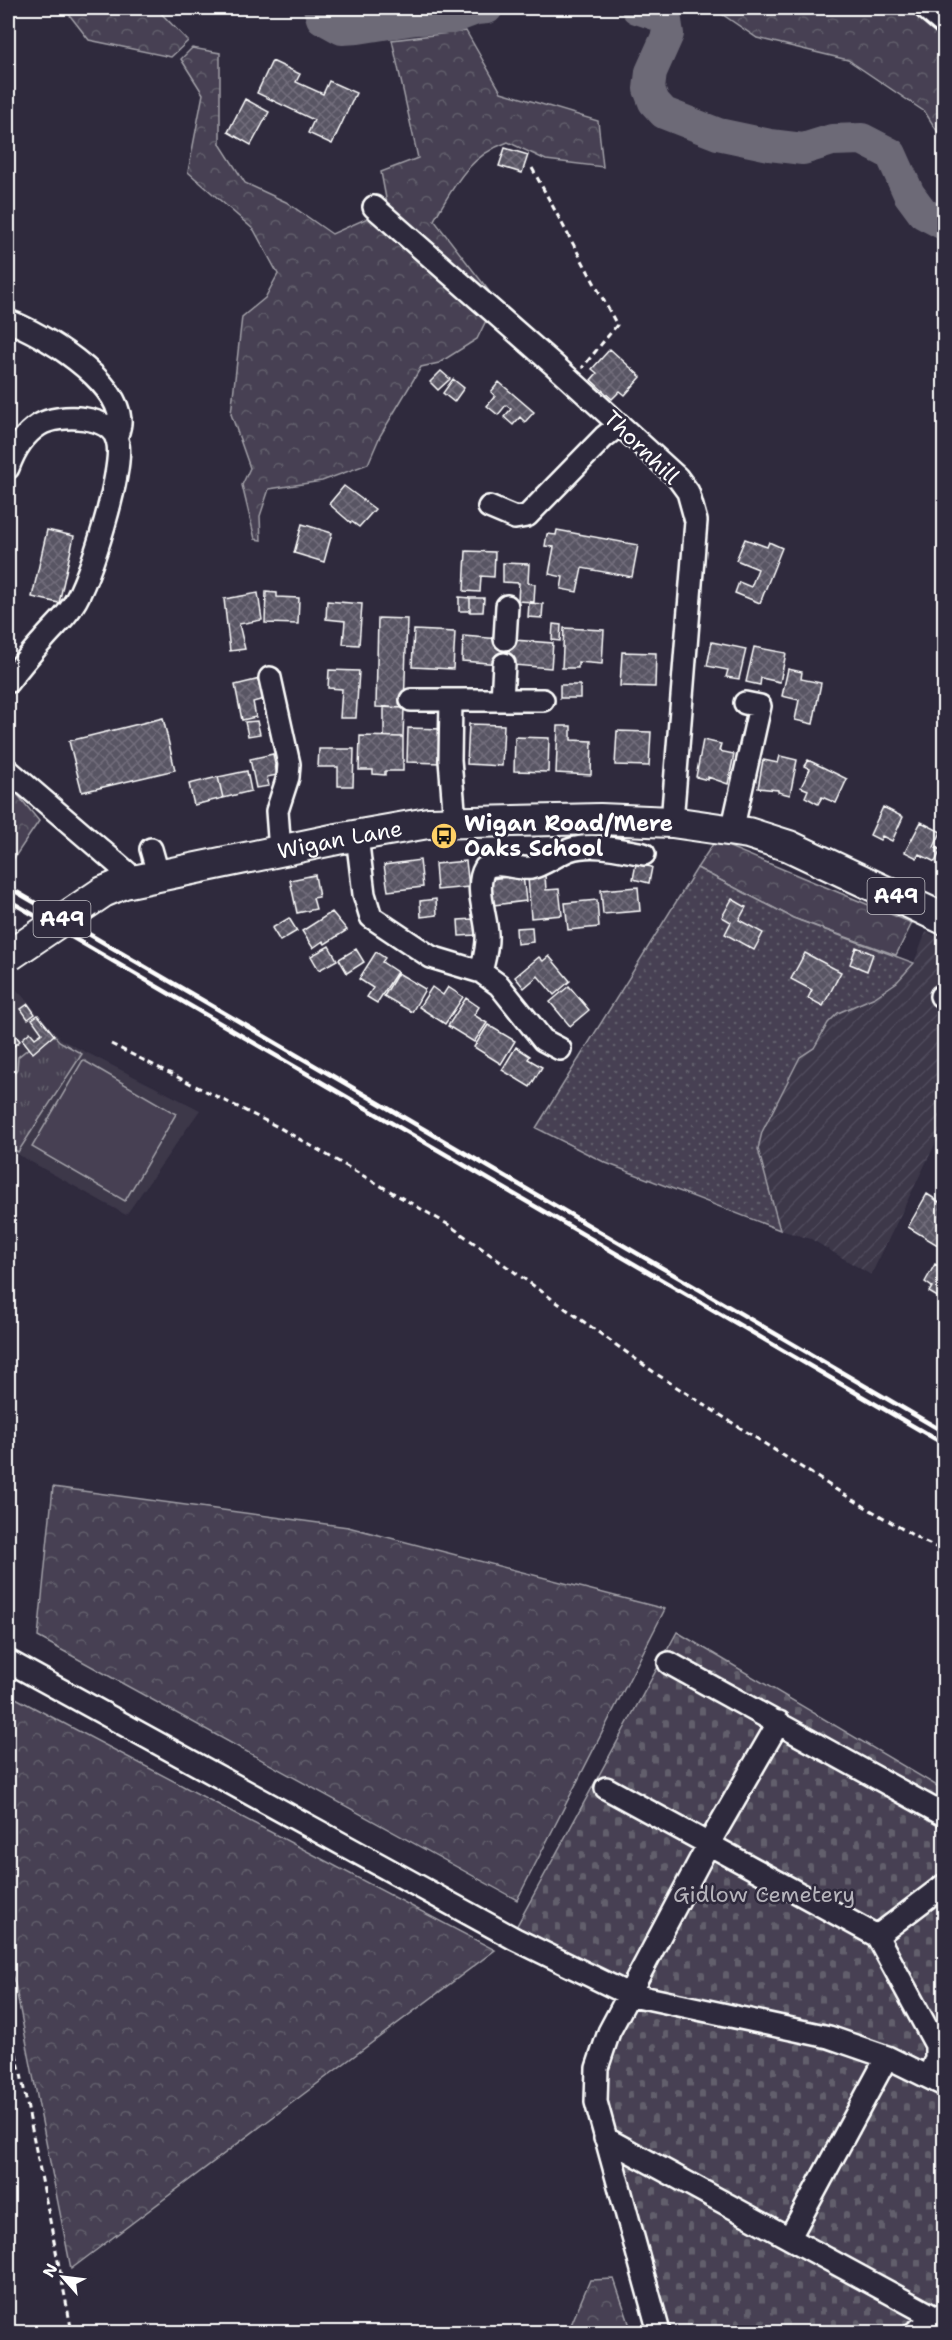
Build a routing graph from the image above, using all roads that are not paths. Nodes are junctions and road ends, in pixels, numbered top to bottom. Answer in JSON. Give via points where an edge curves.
{"nodes":[{"id":1,"x":925,"y":8,"type":"edge"},
{"id":2,"x":945,"y":24,"type":"edge"},
{"id":3,"x":374,"y":207,"type":"dead end"},
{"id":4,"x":8,"y":321,"type":"edge"},
{"id":5,"x":619,"y":425,"type":"junction"},
{"id":6,"x":116,"y":438,"type":"junction"},
{"id":7,"x":8,"y":468,"type":"edge"},
{"id":8,"x":489,"y":507,"type":"dead end"},
{"id":9,"x":507,"y":606,"type":"dead end"},
{"id":10,"x":506,"y":639,"type":"dead end"},
{"id":11,"x":504,"y":664,"type":"dead end"},
{"id":12,"x":270,"y":678,"type":"dead end"},
{"id":13,"x":8,"y":682,"type":"edge"},
{"id":14,"x":411,"y":700,"type":"dead end"},
{"id":15,"x":451,"y":700,"type":"junction"},
{"id":16,"x":502,"y":700,"type":"junction"},
{"id":17,"x":543,"y":700,"type":"dead end"},
{"id":18,"x":745,"y":703,"type":"dead end"},
{"id":19,"x":8,"y":770,"type":"edge"},
{"id":20,"x":455,"y":822,"type":"junction"},
{"id":21,"x":672,"y":822,"type":"junction"},
{"id":22,"x":732,"y":831,"type":"junction"},
{"id":23,"x":357,"y":836,"type":"junction"},
{"id":24,"x":280,"y":851,"type":"junction"},
{"id":25,"x":644,"y":854,"type":"dead end"},
{"id":26,"x":140,"y":873,"type":"junction"},
{"id":27,"x":945,"y":919,"type":"edge"},
{"id":28,"x":9,"y":955,"type":"edge"},
{"id":29,"x":481,"y":972,"type":"junction"},
{"id":30,"x":560,"y":1049,"type":"dead end"},
{"id":31,"x":8,"y":1661,"type":"edge"},
{"id":32,"x":669,"y":1663,"type":"dead end"},
{"id":33,"x":779,"y":1722,"type":"junction"},
{"id":34,"x":606,"y":1788,"type":"dead end"},
{"id":35,"x":945,"y":1815,"type":"edge"},
{"id":36,"x":708,"y":1845,"type":"junction"},
{"id":37,"x":945,"y":1885,"type":"edge"},
{"id":38,"x":877,"y":1936,"type":"junction"},
{"id":39,"x":628,"y":1994,"type":"junction"},
{"id":40,"x":887,"y":2057,"type":"junction"},
{"id":41,"x":937,"y":2081,"type":"edge"},
{"id":42,"x":605,"y":2138,"type":"junction"},
{"id":43,"x":790,"y":2237,"type":"junction"},
{"id":44,"x":941,"y":2316,"type":"edge"},
{"id":45,"x":659,"y":2332,"type":"edge"},
{"id":46,"x":915,"y":2332,"type":"edge"}],
"edges":[{"from":1,"to":2,"type":"street"},
{"from":3,"to":5,"type":"street","name":"Thornhill"},
{"from":4,"to":6,"type":"street","via":[[91,371],[118,411],[121,421]]},
{"from":5,"to":8,"type":"street","via":[[527,516],[515,518]]},
{"from":5,"to":21,"type":"street","name":"Thornhill","via":[[677,477],[688,492],[696,521]]},
{"from":6,"to":7,"type":"street","via":[[101,423],[75,417],[40,424],[14,449]]},
{"from":6,"to":13,"type":"street","via":[[116,487],[77,599]]},
{"from":9,"to":10,"type":"street"},
{"from":11,"to":16,"type":"street"},
{"from":12,"to":24,"type":"street","via":[[289,764],[277,812]]},
{"from":14,"to":15,"type":"street"},
{"from":15,"to":16,"type":"street"},
{"from":15,"to":20,"type":"street"},
{"from":16,"to":17,"type":"street"},
{"from":18,"to":22,"type":"street","via":[[760,706]]},
{"from":19,"to":26,"type":"street"},
{"from":20,"to":21,"type":"highway","name":"Wigan Lane","number":"A49"},
{"from":20,"to":23,"type":"highway","name":"Wigan Lane","number":"A49"},
{"from":21,"to":22,"type":"highway","name":"Wigan Lane","number":"A49"},
{"from":22,"to":27,"type":"highway","name":"Wigan Lane","number":"A49","via":[[789,846]]},
{"from":23,"to":24,"type":"highway","name":"Wigan Lane","number":"A49"},
{"from":23,"to":29,"type":"street","via":[[371,917],[431,957]]},
{"from":24,"to":26,"type":"highway","name":"Wigan Lane","number":"A49"},
{"from":25,"to":29,"type":"street","via":[[584,847],[536,867],[485,868],[480,881],[487,940]]},
{"from":26,"to":28,"type":"highway","number":"A49","bridge":true,"via":[[103,892]]},
{"from":29,"to":30,"type":"street","via":[[499,984],[543,1040]]},
{"from":31,"to":39,"type":"street","via":[[515,1939]]},
{"from":32,"to":33,"type":"street"},
{"from":33,"to":35,"type":"street"},
{"from":33,"to":36,"type":"street"},
{"from":34,"to":36,"type":"street"},
{"from":36,"to":38,"type":"street"},
{"from":36,"to":39,"type":"street"},
{"from":37,"to":38,"type":"street"},
{"from":38,"to":41,"type":"street","via":[[936,2044]]},
{"from":39,"to":40,"type":"street","via":[[829,2037]]},
{"from":39,"to":42,"type":"street","via":[[597,2068],[596,2102]]},
{"from":40,"to":41,"type":"street"},
{"from":40,"to":43,"type":"street"},
{"from":42,"to":43,"type":"street"},
{"from":42,"to":45,"type":"street"},
{"from":43,"to":44,"type":"street"},
{"from":44,"to":46,"type":"street"}]}
